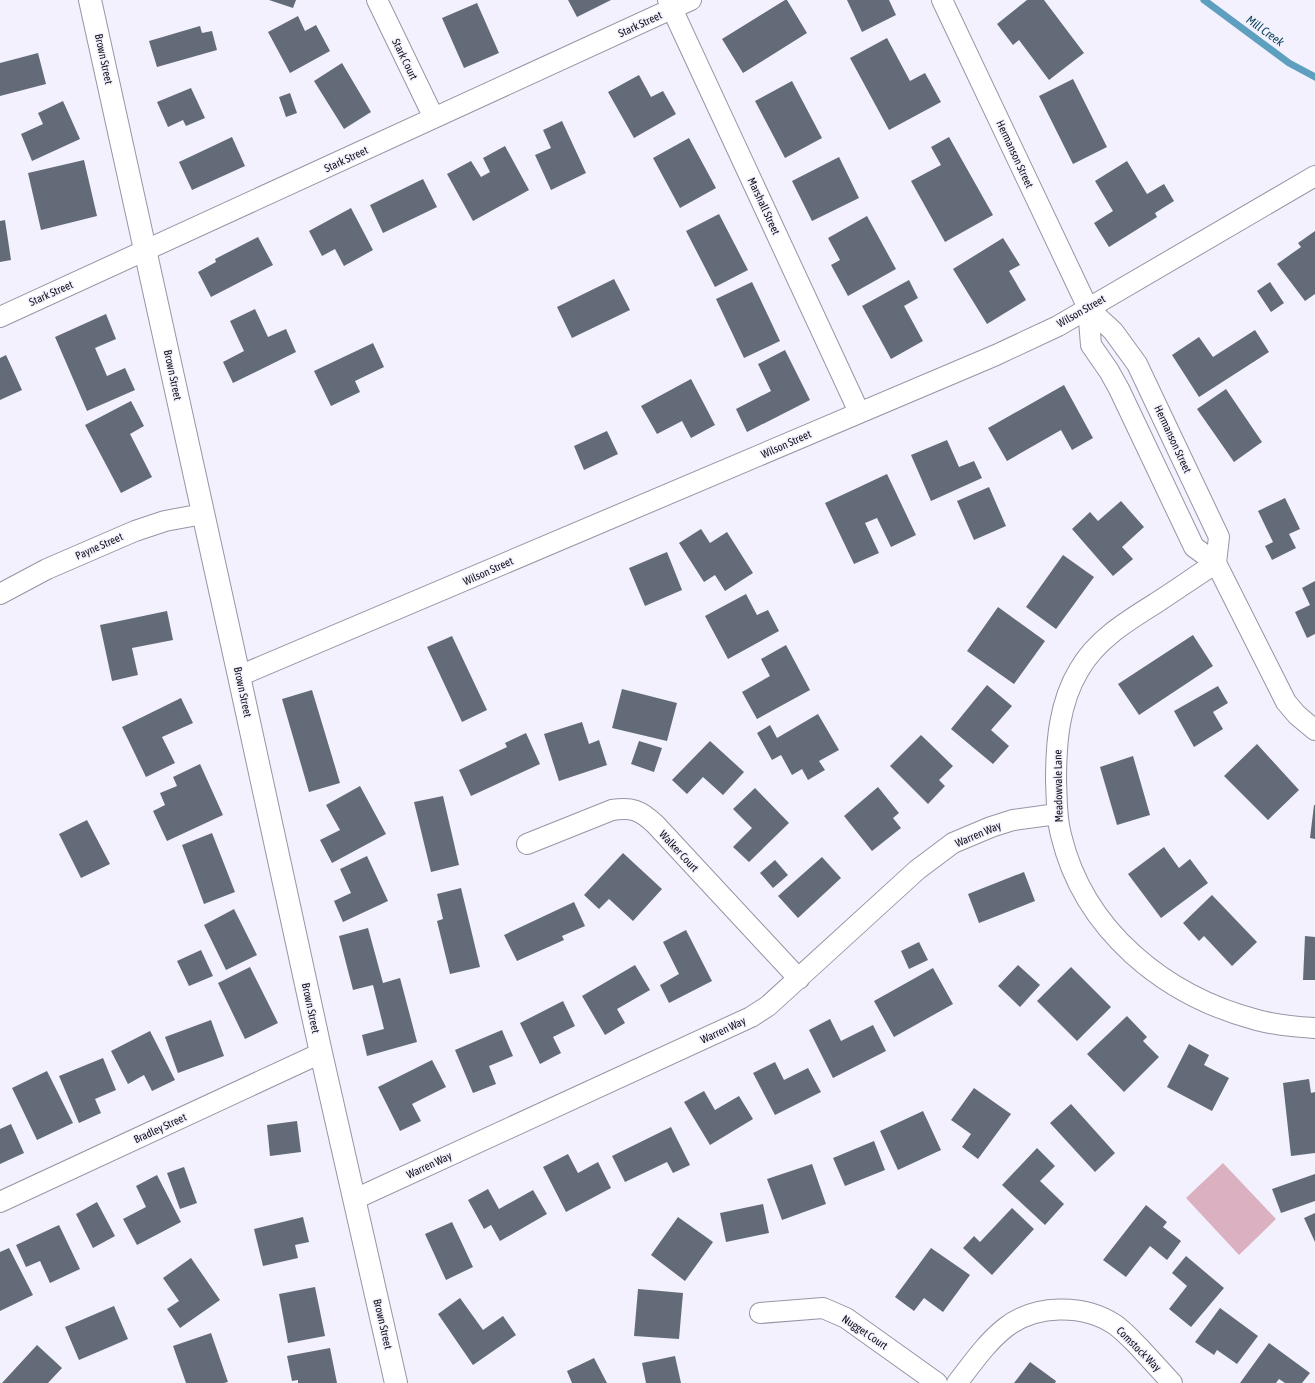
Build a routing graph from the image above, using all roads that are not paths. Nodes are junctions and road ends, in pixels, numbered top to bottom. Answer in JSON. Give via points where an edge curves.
{"nodes":[{"id":1,"x":90,"y":0,"type":"edge"},
{"id":2,"x":377,"y":0,"type":"edge"},
{"id":3,"x":691,"y":0,"type":"edge"},
{"id":4,"x":942,"y":0,"type":"edge"},
{"id":5,"x":670,"y":4,"type":"edge"},
{"id":6,"x":434,"y":118,"type":"junction"},
{"id":7,"x":1315,"y":176,"type":"edge"},
{"id":8,"x":145,"y":250,"type":"junction"},
{"id":9,"x":1088,"y":308,"type":"junction"},
{"id":10,"x":0,"y":317,"type":"edge"},
{"id":11,"x":859,"y":412,"type":"junction"},
{"id":12,"x":203,"y":514,"type":"junction"},
{"id":13,"x":1216,"y":563,"type":"junction"},
{"id":14,"x":0,"y":594,"type":"edge"},
{"id":15,"x":240,"y":676,"type":"junction"},
{"id":16,"x":1315,"y":730,"type":"edge"},
{"id":17,"x":1057,"y":814,"type":"junction"},
{"id":18,"x":527,"y":844,"type":"dead end"},
{"id":19,"x":799,"y":979,"type":"junction"},
{"id":20,"x":1315,"y":1028,"type":"edge"},
{"id":21,"x":321,"y":1053,"type":"junction"},
{"id":22,"x":355,"y":1199,"type":"junction"},
{"id":23,"x":0,"y":1202,"type":"edge"},
{"id":24,"x":760,"y":1313,"type":"dead end"},
{"id":25,"x":396,"y":1383,"type":"edge"},
{"id":26,"x":937,"y":1383,"type":"edge"},
{"id":27,"x":957,"y":1383,"type":"edge"},
{"id":28,"x":1172,"y":1383,"type":"edge"}],
"edges":[{"from":1,"to":8,"type":"street","name":"Brown Street"},
{"from":2,"to":6,"type":"street","name":"Stark Court"},
{"from":3,"to":5,"type":"street","name":"Stark Street"},
{"from":4,"to":9,"type":"street","name":"Hermanson Street"},
{"from":5,"to":6,"type":"street","name":"Stark Street"},
{"from":5,"to":11,"type":"street","name":"Marshall Street"},
{"from":6,"to":8,"type":"street","name":"Stark Street"},
{"from":7,"to":9,"type":"street","name":"Wilson Street"},
{"from":8,"to":10,"type":"street","name":"Stark Street"},
{"from":8,"to":12,"type":"street","name":"Brown Street"},
{"from":9,"to":11,"type":"street","name":"Wilson Street","via":[[1058,326],[996,355]]},
{"from":9,"to":13,"type":"street","name":"Hermanson Street","via":[[1090,345],[1119,388],[1194,548]]},
{"from":9,"to":13,"type":"street","name":"Hermanson Street","via":[[1113,331],[1141,371],[1219,537]]},
{"from":11,"to":15,"type":"street","name":"Wilson Street","via":[[733,468]]},
{"from":12,"to":14,"type":"street","name":"Payne Street","via":[[165,521],[135,531],[47,569]]},
{"from":12,"to":15,"type":"street","name":"Brown Street"},
{"from":13,"to":16,"type":"street","name":"Hermanson Street","via":[[1286,702]]},
{"from":13,"to":17,"type":"street","name":"Meadowvale Lane","via":[[1125,623],[1090,654],[1079,670],[1066,701],[1059,729],[1056,764]]},
{"from":15,"to":21,"type":"street","name":"Brown Street"},
{"from":17,"to":19,"type":"street","name":"Warren Way","via":[[1013,820],[953,843],[917,870]]},
{"from":17,"to":20,"type":"street","name":"Meadowvale Lane","via":[[1065,850],[1088,901],[1108,930],[1134,956],[1176,987],[1214,1005],[1257,1020]]},
{"from":18,"to":19,"type":"street","name":"Walker Court","via":[[612,810],[636,810],[655,824]]},
{"from":19,"to":22,"type":"street","name":"Warren Way","via":[[751,1017]]},
{"from":21,"to":22,"type":"street","name":"Brown Street"},
{"from":21,"to":23,"type":"street","name":"Bradley Street"},
{"from":22,"to":25,"type":"street","name":"Brown Street"},
{"from":24,"to":26,"type":"street","name":"Nugget Court","via":[[823,1308],[835,1312]]},
{"from":27,"to":28,"type":"street","name":"Comstock Way","via":[[990,1342],[1006,1327],[1021,1318],[1056,1310],[1089,1312],[1115,1324]]}]}
